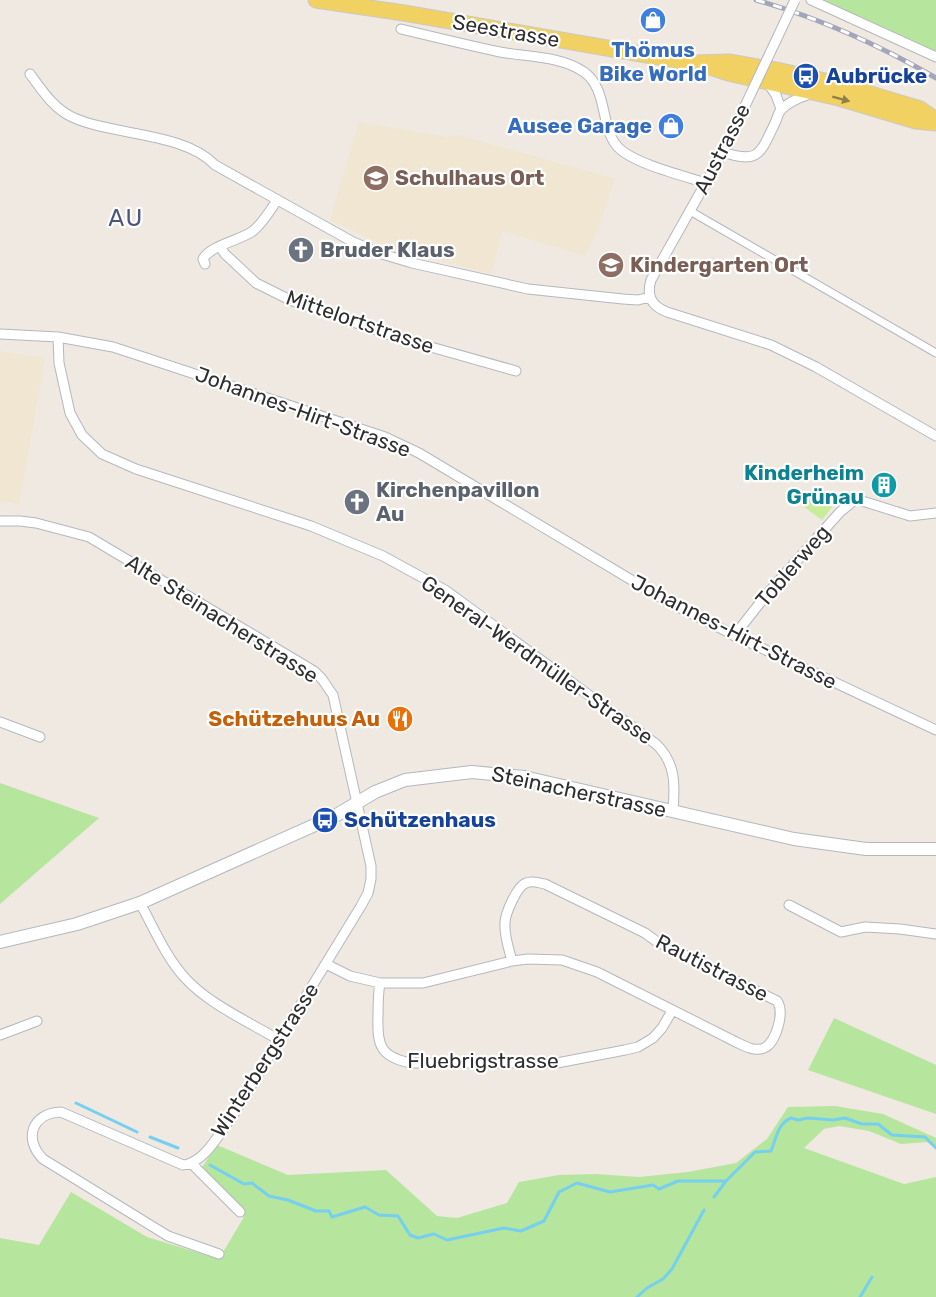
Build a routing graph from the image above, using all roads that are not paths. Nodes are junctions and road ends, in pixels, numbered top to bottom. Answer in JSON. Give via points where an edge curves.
{"nodes":[{"id":1,"x":316,"y":0,"type":"edge"},
{"id":2,"x":795,"y":0,"type":"edge"},
{"id":3,"x":811,"y":0,"type":"edge"},
{"id":4,"x":401,"y":29,"type":"dead end"},
{"id":5,"x":936,"y":57,"type":"edge"},
{"id":6,"x":695,"y":63,"type":"junction"},
{"id":7,"x":30,"y":74,"type":"dead end"},
{"id":8,"x":764,"y":80,"type":"junction"},
{"id":9,"x":817,"y":93,"type":"junction"},
{"id":10,"x":781,"y":110,"type":"junction"},
{"id":11,"x":936,"y":121,"type":"edge"},
{"id":12,"x":723,"y":152,"type":"junction"},
{"id":13,"x":706,"y":183,"type":"junction"},
{"id":14,"x":277,"y":200,"type":"junction"},
{"id":15,"x":690,"y":211,"type":"junction"},
{"id":16,"x":220,"y":247,"type":"junction"},
{"id":17,"x":205,"y":264,"type":"dead end"},
{"id":18,"x":650,"y":297,"type":"junction"},
{"id":19,"x":0,"y":334,"type":"edge"},
{"id":20,"x":58,"y":337,"type":"junction"},
{"id":21,"x":936,"y":353,"type":"edge"},
{"id":22,"x":516,"y":371,"type":"dead end"},
{"id":23,"x":936,"y":436,"type":"edge"},
{"id":24,"x":936,"y":513,"type":"edge"},
{"id":25,"x":0,"y":521,"type":"edge"},
{"id":26,"x":734,"y":636,"type":"junction"},
{"id":27,"x":0,"y":722,"type":"edge"},
{"id":28,"x":936,"y":730,"type":"edge"},
{"id":29,"x":40,"y":736,"type":"dead end"},
{"id":30,"x":357,"y":803,"type":"junction"},
{"id":31,"x":673,"y":811,"type":"junction"},
{"id":32,"x":936,"y":849,"type":"edge"},
{"id":33,"x":140,"y":903,"type":"junction"},
{"id":34,"x":789,"y":905,"type":"dead end"},
{"id":35,"x":936,"y":934,"type":"edge"},
{"id":36,"x":0,"y":942,"type":"edge"},
{"id":37,"x":512,"y":961,"type":"junction"},
{"id":38,"x":326,"y":964,"type":"junction"},
{"id":39,"x":380,"y":983,"type":"junction"},
{"id":40,"x":672,"y":1011,"type":"junction"},
{"id":41,"x":37,"y":1021,"type":"dead end"},
{"id":42,"x":0,"y":1035,"type":"edge"},
{"id":43,"x":279,"y":1040,"type":"junction"},
{"id":44,"x":192,"y":1164,"type":"junction"},
{"id":45,"x":240,"y":1212,"type":"dead end"},
{"id":46,"x":219,"y":1254,"type":"dead end"}],
"edges":[{"from":1,"to":6,"type":"main road","name":"Seestrasse"},
{"from":2,"to":12,"type":"street","name":"Austrasse","bridge":true},
{"from":3,"to":5,"type":"street"},
{"from":4,"to":13,"type":"street","via":[[571,64],[587,74],[598,91],[608,129],[628,156]]},
{"from":6,"to":8,"type":"main road","name":"Seestrasse"},
{"from":6,"to":11,"type":"main road","name":"Seestrasse","via":[[729,63],[806,76],[920,109]]},
{"from":7,"to":14,"type":"street","via":[[49,100],[71,117],[187,147]]},
{"from":8,"to":9,"type":"main road","name":"Seestrasse"},
{"from":8,"to":10,"type":"street"},
{"from":9,"to":10,"type":"street","via":[[795,99]]},
{"from":9,"to":11,"type":"main road","name":"Seestrasse","one_way":true,"via":[[916,121]]},
{"from":10,"to":12,"type":"street","via":[[756,155],[746,158]]},
{"from":12,"to":13,"type":"street","name":"Austrasse"},
{"from":13,"to":15,"type":"street","name":"Austrasse"},
{"from":14,"to":16,"type":"street","via":[[255,230]]},
{"from":14,"to":18,"type":"street","via":[[353,242],[412,263],[528,289],[638,300]]},
{"from":15,"to":18,"type":"street","name":"Austrasse","via":[[651,280]]},
{"from":15,"to":21,"type":"street"},
{"from":16,"to":17,"type":"street","via":[[207,252]]},
{"from":16,"to":22,"type":"street","name":"Mittelortstrasse","via":[[256,283],[290,300],[399,338]]},
{"from":18,"to":23,"type":"street","via":[[659,309],[771,345]]},
{"from":19,"to":20,"type":"street","name":"Johannes-Hirt-Strasse"},
{"from":20,"to":26,"type":"street","name":"Johannes-Hirt-Strasse","via":[[128,351],[385,437],[620,569],[662,599]]},
{"from":20,"to":31,"type":"street","name":"General-Werdmüller-Strasse","via":[[59,363],[70,413],[82,435],[102,454],[136,469],[339,536],[445,590],[660,748],[671,766]]},
{"from":24,"to":26,"type":"street","name":"Toblerweg","via":[[910,516],[856,499],[840,512]]},
{"from":25,"to":30,"type":"street","name":"Alte Steinacherstrasse","via":[[36,523],[89,537],[314,671],[333,695]]},
{"from":26,"to":28,"type":"street","name":"Johannes-Hirt-Strasse"},
{"from":27,"to":29,"type":"street"},
{"from":30,"to":31,"type":"street","name":"Steinacherstrasse","via":[[405,780],[472,772],[524,777]]},
{"from":30,"to":33,"type":"street","name":"Steinacherstrasse"},
{"from":30,"to":38,"type":"street","name":"Winterbergstrasse","via":[[371,879],[361,906]]},
{"from":31,"to":32,"type":"street","name":"Steinacherstrasse","via":[[812,842],[890,850]]},
{"from":33,"to":36,"type":"street","name":"Steinacherstrasse","via":[[77,924]]},
{"from":33,"to":43,"type":"street","via":[[170,958],[187,980]]},
{"from":34,"to":35,"type":"street","via":[[842,932],[865,927]]},
{"from":37,"to":39,"type":"street","via":[[423,983]]},
{"from":37,"to":40,"type":"street","name":"Rautistrasse","via":[[562,960],[579,965]]},
{"from":37,"to":40,"type":"street","name":"Rautistrasse","via":[[506,913],[521,886],[535,881],[777,1001],[782,1012],[768,1046],[756,1049]]},
{"from":38,"to":39,"type":"street","via":[[350,976]]},
{"from":38,"to":43,"type":"street","name":"Winterbergstrasse"},
{"from":39,"to":40,"type":"street","name":"Fluebrigstrasse","via":[[377,1036],[381,1047],[394,1060],[411,1063],[557,1063],[625,1050],[653,1038]]},
{"from":41,"to":42,"type":"street"},
{"from":43,"to":44,"type":"street","name":"Winterbergstrasse","via":[[232,1116]]},
{"from":44,"to":45,"type":"street"},
{"from":44,"to":46,"type":"street","via":[[174,1162],[60,1112],[45,1115],[32,1135],[33,1147],[43,1159],[168,1236]]}]}
